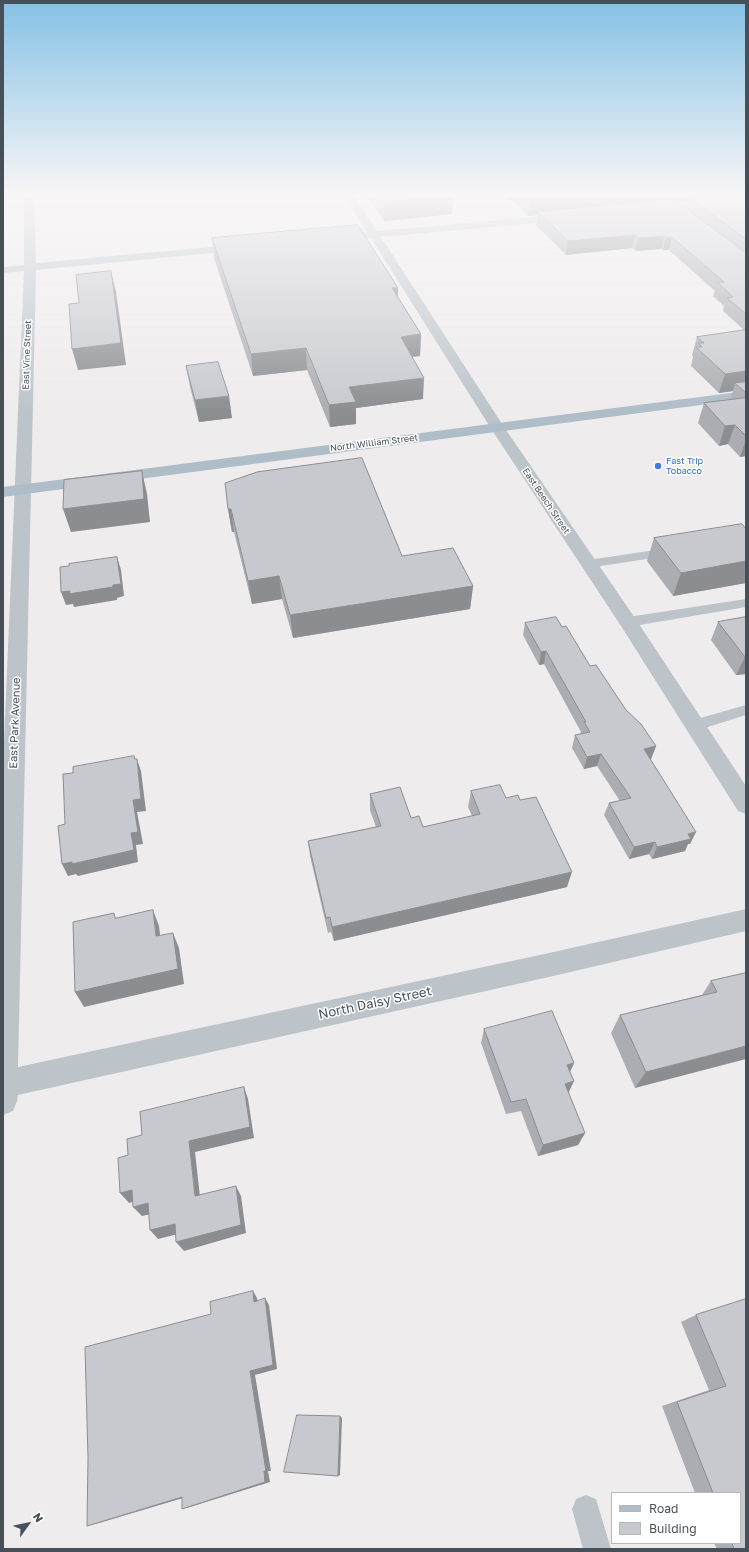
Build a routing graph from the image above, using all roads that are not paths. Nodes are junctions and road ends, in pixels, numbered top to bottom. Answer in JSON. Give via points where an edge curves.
{"nodes":[{"id":1,"x":24,"y":268,"type":"edge"},
{"id":2,"x":30,"y":268,"type":"edge"},
{"id":3,"x":395,"y":268,"type":"edge"},
{"id":4,"x":3,"y":270,"type":"edge"},
{"id":5,"x":746,"y":395,"type":"edge"},
{"id":6,"x":497,"y":427,"type":"junction"},
{"id":7,"x":12,"y":491,"type":"edge"},
{"id":8,"x":682,"y":550,"type":"edge"},
{"id":9,"x":588,"y":564,"type":"junction"},
{"id":10,"x":746,"y":603,"type":"edge"},
{"id":11,"x":628,"y":622,"type":"junction"},
{"id":12,"x":746,"y":710,"type":"edge"},
{"id":13,"x":695,"y":725,"type":"junction"},
{"id":14,"x":746,"y":805,"type":"edge"},
{"id":15,"x":746,"y":920,"type":"edge"},
{"id":16,"x":3,"y":1084,"type":"edge"},
{"id":17,"x":3,"y":1101,"type":"edge"},
{"id":18,"x":586,"y":1509,"type":"dead end"},
{"id":19,"x":597,"y":1549,"type":"edge"}],
"edges":[{"from":1,"to":4,"type":"street"},
{"from":2,"to":7,"type":"street","name":"East Vine Street"},
{"from":3,"to":6,"type":"street","name":"East Beech Street"},
{"from":5,"to":6,"type":"main road","name":"North William Street"},
{"from":6,"to":7,"type":"main road","name":"North William Street"},
{"from":6,"to":9,"type":"street","name":"East Beech Street"},
{"from":7,"to":16,"type":"street","name":"East Park Avenue"},
{"from":8,"to":9,"type":"lane"},
{"from":9,"to":11,"type":"street","name":"East Beech Street"},
{"from":10,"to":11,"type":"lane"},
{"from":11,"to":13,"type":"street","name":"East Beech Street"},
{"from":12,"to":13,"type":"lane"},
{"from":13,"to":14,"type":"street","name":"East Beech Street"},
{"from":15,"to":16,"type":"street","name":"North Daisy Street"},
{"from":16,"to":17,"type":"street","name":"East Park Avenue"},
{"from":18,"to":19,"type":"lane"}]}
